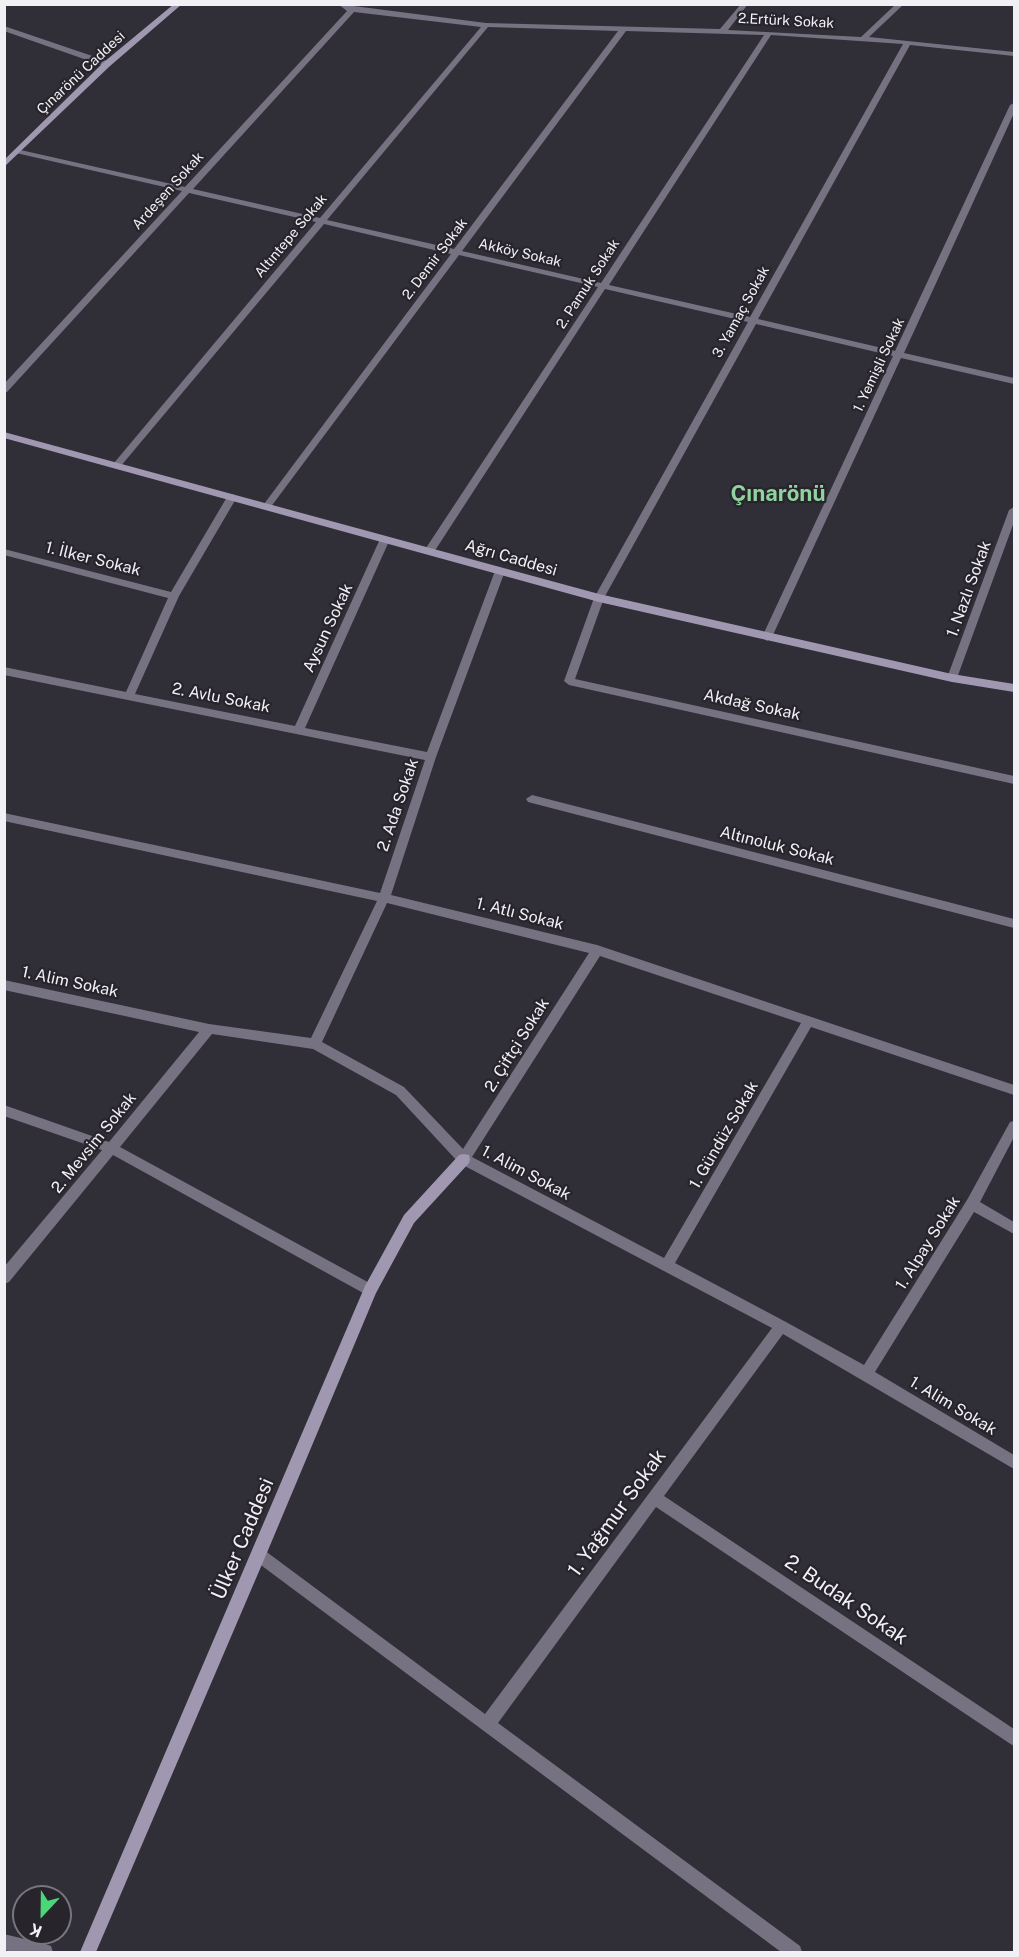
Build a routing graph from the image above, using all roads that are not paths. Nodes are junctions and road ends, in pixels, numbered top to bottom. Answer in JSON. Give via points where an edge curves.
{"nodes":[{"id":1,"x":179,"y":4,"type":"edge"},
{"id":2,"x":341,"y":4,"type":"edge"},
{"id":3,"x":745,"y":4,"type":"edge"},
{"id":4,"x":901,"y":4,"type":"edge"},
{"id":5,"x":352,"y":10,"type":"junction"},
{"id":6,"x":486,"y":24,"type":"junction"},
{"id":7,"x":4,"y":28,"type":"edge"},
{"id":8,"x":624,"y":28,"type":"junction"},
{"id":9,"x":723,"y":32,"type":"junction"},
{"id":10,"x":769,"y":33,"type":"junction"},
{"id":11,"x":862,"y":39,"type":"junction"},
{"id":12,"x":908,"y":42,"type":"junction"},
{"id":13,"x":1013,"y":52,"type":"edge"},
{"id":14,"x":107,"y":64,"type":"junction"},
{"id":15,"x":1014,"y":105,"type":"edge"},
{"id":16,"x":19,"y":151,"type":"junction"},
{"id":17,"x":4,"y":165,"type":"edge"},
{"id":18,"x":188,"y":190,"type":"junction"},
{"id":19,"x":322,"y":221,"type":"junction"},
{"id":20,"x":457,"y":252,"type":"junction"},
{"id":21,"x":603,"y":286,"type":"junction"},
{"id":22,"x":751,"y":320,"type":"junction"},
{"id":23,"x":899,"y":355,"type":"junction"},
{"id":24,"x":1014,"y":381,"type":"edge"},
{"id":25,"x":4,"y":390,"type":"edge"},
{"id":26,"x":4,"y":435,"type":"edge"},
{"id":27,"x":117,"y":465,"type":"junction"},
{"id":28,"x":232,"y":497,"type":"junction"},
{"id":29,"x":267,"y":506,"type":"junction"},
{"id":30,"x":1014,"y":510,"type":"edge"},
{"id":31,"x":385,"y":539,"type":"junction"},
{"id":32,"x":430,"y":550,"type":"junction"},
{"id":33,"x":4,"y":552,"type":"edge"},
{"id":34,"x":500,"y":571,"type":"junction"},
{"id":35,"x":174,"y":596,"type":"junction"},
{"id":36,"x":599,"y":598,"type":"junction"},
{"id":37,"x":767,"y":637,"type":"junction"},
{"id":38,"x":4,"y":671,"type":"edge"},
{"id":39,"x":952,"y":678,"type":"junction"},
{"id":40,"x":1014,"y":688,"type":"edge"},
{"id":41,"x":129,"y":696,"type":"junction"},
{"id":42,"x":298,"y":730,"type":"junction"},
{"id":43,"x":431,"y":757,"type":"junction"},
{"id":44,"x":1014,"y":780,"type":"edge"},
{"id":45,"x":532,"y":799,"type":"dead end"},
{"id":46,"x":4,"y":817,"type":"edge"},
{"id":47,"x":384,"y":898,"type":"junction"},
{"id":48,"x":1014,"y":924,"type":"edge"},
{"id":49,"x":597,"y":950,"type":"junction"},
{"id":50,"x":4,"y":985,"type":"edge"},
{"id":51,"x":809,"y":1020,"type":"junction"},
{"id":52,"x":209,"y":1029,"type":"junction"},
{"id":53,"x":315,"y":1044,"type":"junction"},
{"id":54,"x":1014,"y":1090,"type":"edge"},
{"id":55,"x":4,"y":1110,"type":"edge"},
{"id":56,"x":1014,"y":1126,"type":"edge"},
{"id":57,"x":111,"y":1148,"type":"junction"},
{"id":58,"x":464,"y":1159,"type":"junction"},
{"id":59,"x":972,"y":1204,"type":"junction"},
{"id":60,"x":1014,"y":1228,"type":"edge"},
{"id":61,"x":667,"y":1265,"type":"junction"},
{"id":62,"x":4,"y":1278,"type":"edge"},
{"id":63,"x":370,"y":1290,"type":"junction"},
{"id":64,"x":781,"y":1326,"type":"junction"},
{"id":65,"x":866,"y":1374,"type":"junction"},
{"id":66,"x":1014,"y":1462,"type":"edge"},
{"id":67,"x":654,"y":1498,"type":"junction"},
{"id":68,"x":259,"y":1555,"type":"junction"},
{"id":69,"x":487,"y":1724,"type":"junction"},
{"id":70,"x":1014,"y":1738,"type":"edge"},
{"id":71,"x":4,"y":1942,"type":"edge"},
{"id":72,"x":45,"y":1953,"type":"edge"},
{"id":73,"x":88,"y":1953,"type":"edge"},
{"id":74,"x":794,"y":1953,"type":"edge"}],
"edges":[{"from":1,"to":14,"type":"street","name":"Çınarönü Caddesi"},
{"from":2,"to":5,"type":"street","name":"2.Ertürk Sokak"},
{"from":3,"to":9,"type":"street"},
{"from":4,"to":11,"type":"street"},
{"from":5,"to":6,"type":"street","name":"2.Ertürk Sokak"},
{"from":5,"to":18,"type":"street","name":"Ardeşen Sokak"},
{"from":6,"to":8,"type":"street","name":"2.Ertürk Sokak"},
{"from":6,"to":19,"type":"street","name":"Altıntepe Sokak"},
{"from":7,"to":14,"type":"street"},
{"from":8,"to":9,"type":"street","name":"2.Ertürk Sokak"},
{"from":8,"to":20,"type":"street","name":"2. Demir Sokak"},
{"from":9,"to":10,"type":"street","name":"2.Ertürk Sokak"},
{"from":10,"to":11,"type":"street","name":"2.Ertürk Sokak"},
{"from":10,"to":21,"type":"street","name":"2. Pamuk Sokak"},
{"from":11,"to":12,"type":"street","name":"2.Ertürk Sokak"},
{"from":12,"to":13,"type":"street","name":"2.Ertürk Sokak"},
{"from":12,"to":22,"type":"street","name":"3. Yamaç Sokak"},
{"from":14,"to":16,"type":"street","name":"Çınarönü Caddesi"},
{"from":15,"to":23,"type":"street","name":"1. Yemişli Sokak"},
{"from":16,"to":17,"type":"street","name":"Çınarönü Caddesi"},
{"from":16,"to":18,"type":"street","name":"Akköy Sokak"},
{"from":18,"to":19,"type":"street","name":"Akköy Sokak"},
{"from":18,"to":25,"type":"street","name":"Ardeşen Sokak"},
{"from":19,"to":20,"type":"street","name":"Akköy Sokak"},
{"from":19,"to":27,"type":"street","name":"Altıntepe Sokak"},
{"from":20,"to":21,"type":"street","name":"Akköy Sokak"},
{"from":20,"to":29,"type":"street","name":"2. Demir Sokak"},
{"from":21,"to":22,"type":"street","name":"Akköy Sokak"},
{"from":21,"to":32,"type":"street","name":"2. Pamuk Sokak"},
{"from":22,"to":23,"type":"street","name":"Akköy Sokak"},
{"from":22,"to":36,"type":"street","name":"3. Yamaç Sokak"},
{"from":23,"to":24,"type":"street","name":"Akköy Sokak"},
{"from":23,"to":37,"type":"street","name":"1. Yemişli Sokak"},
{"from":26,"to":27,"type":"street","name":"Ağrı Caddesi"},
{"from":27,"to":28,"type":"street","name":"Ağrı Caddesi"},
{"from":28,"to":29,"type":"street","name":"Ağrı Caddesi"},
{"from":28,"to":35,"type":"street"},
{"from":29,"to":31,"type":"street","name":"Ağrı Caddesi"},
{"from":30,"to":39,"type":"street","name":"1. Nazlı Sokak"},
{"from":31,"to":32,"type":"street","name":"Ağrı Caddesi"},
{"from":31,"to":42,"type":"street","name":"Aysun Sokak"},
{"from":32,"to":34,"type":"street","name":"Ağrı Caddesi"},
{"from":33,"to":35,"type":"street","name":"1. İlker Sokak"},
{"from":34,"to":36,"type":"street","name":"Ağrı Caddesi"},
{"from":34,"to":43,"type":"street","name":"2. Ada Sokak"},
{"from":35,"to":41,"type":"street"},
{"from":36,"to":37,"type":"street","name":"Ağrı Caddesi"},
{"from":36,"to":44,"type":"street","name":"Akdağ Sokak","via":[[569,681]]},
{"from":37,"to":39,"type":"street","name":"Ağrı Caddesi"},
{"from":38,"to":41,"type":"street","name":"2. Avlu Sokak"},
{"from":39,"to":40,"type":"street","name":"Ağrı Caddesi"},
{"from":41,"to":42,"type":"street","name":"2. Avlu Sokak"},
{"from":42,"to":43,"type":"street","name":"2. Avlu Sokak"},
{"from":43,"to":47,"type":"street","name":"2. Ada Sokak"},
{"from":45,"to":48,"type":"street","name":"Altınoluk Sokak"},
{"from":46,"to":47,"type":"street","name":"1. Atlı Sokak"},
{"from":47,"to":49,"type":"street","name":"1. Atlı Sokak"},
{"from":47,"to":53,"type":"street","name":"2. Ada Sokak"},
{"from":49,"to":51,"type":"street","name":"1. Atlı Sokak"},
{"from":49,"to":58,"type":"street","name":"2. Çiftçi Sokak"},
{"from":50,"to":52,"type":"street","name":"1. Alim Sokak"},
{"from":51,"to":54,"type":"street","name":"1. Atlı Sokak"},
{"from":51,"to":61,"type":"street","name":"1. Gündüz Sokak"},
{"from":52,"to":53,"type":"street","name":"1. Alim Sokak"},
{"from":52,"to":57,"type":"street","name":"2. Mevsim Sokak"},
{"from":53,"to":58,"type":"street","name":"1. Alim Sokak","via":[[400,1091]]},
{"from":55,"to":57,"type":"street"},
{"from":56,"to":59,"type":"street","name":"1. Alpay Sokak"},
{"from":57,"to":62,"type":"street","name":"2. Mevsim Sokak"},
{"from":57,"to":63,"type":"street"},
{"from":58,"to":61,"type":"street","name":"1. Alim Sokak"},
{"from":58,"to":63,"type":"street","name":"Ülker Caddesi","via":[[409,1219]]},
{"from":59,"to":60,"type":"street"},
{"from":59,"to":65,"type":"street","name":"1. Alpay Sokak"},
{"from":61,"to":64,"type":"street","name":"1. Alim Sokak"},
{"from":63,"to":68,"type":"street","name":"Ülker Caddesi"},
{"from":64,"to":65,"type":"street","name":"1. Alim Sokak"},
{"from":64,"to":67,"type":"street","name":"1. Yağmur Sokak"},
{"from":65,"to":66,"type":"street","name":"1. Alim Sokak"},
{"from":67,"to":69,"type":"street","name":"1. Yağmur Sokak"},
{"from":67,"to":70,"type":"street","name":"2. Budak Sokak"},
{"from":68,"to":69,"type":"street"},
{"from":68,"to":73,"type":"street","name":"Ülker Caddesi"},
{"from":69,"to":74,"type":"street"},
{"from":71,"to":72,"type":"street"}]}
